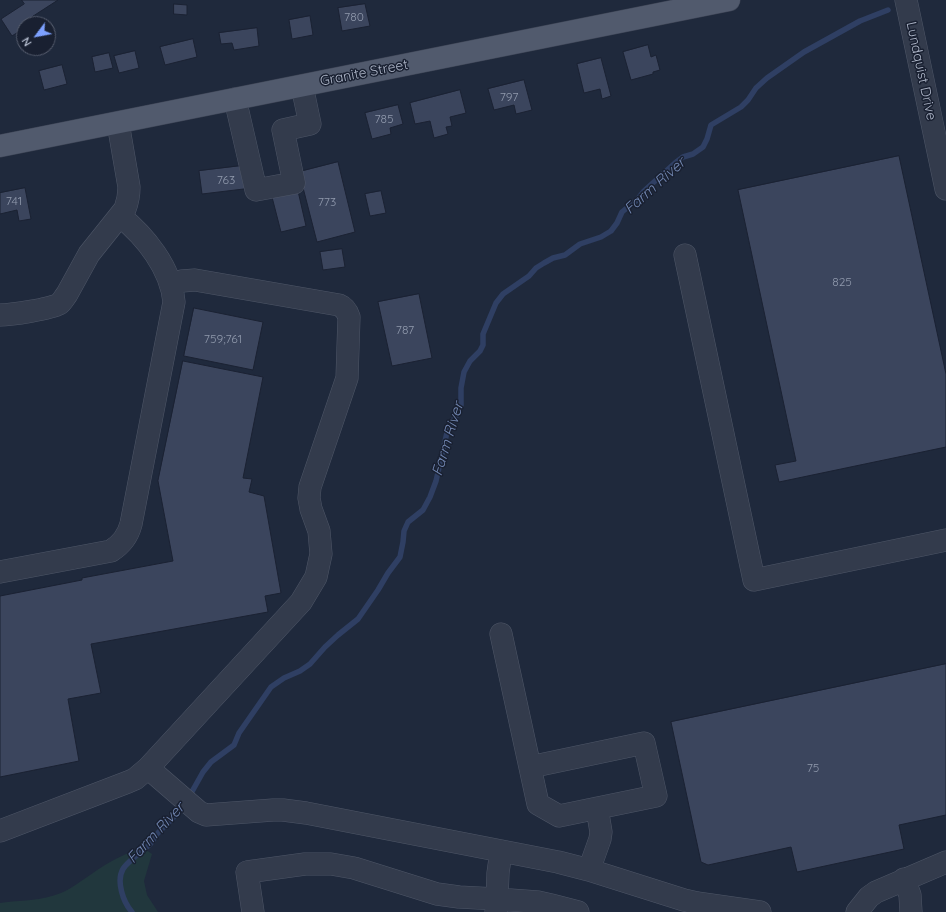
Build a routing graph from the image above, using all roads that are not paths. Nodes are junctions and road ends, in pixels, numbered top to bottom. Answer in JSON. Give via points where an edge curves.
{"nodes":[{"id":1,"x":729,"y":0,"type":"edge"},
{"id":2,"x":906,"y":0,"type":"edge"},
{"id":3,"x":302,"y":86,"type":"junction"},
{"id":4,"x":235,"y":99,"type":"junction"},
{"id":5,"x":118,"y":123,"type":"junction"},
{"id":6,"x":0,"y":146,"type":"edge"},
{"id":7,"x":946,"y":189,"type":"edge"},
{"id":8,"x":120,"y":216,"type":"junction"},
{"id":9,"x":685,"y":255,"type":"dead end"},
{"id":10,"x":171,"y":286,"type":"junction"},
{"id":11,"x":0,"y":315,"type":"edge"},
{"id":12,"x":946,"y":540,"type":"edge"},
{"id":13,"x":0,"y":572,"type":"edge"},
{"id":14,"x":501,"y":634,"type":"dead end"},
{"id":15,"x":530,"y":767,"type":"junction"},
{"id":16,"x":148,"y":768,"type":"junction"},
{"id":17,"x":596,"y":808,"type":"junction"},
{"id":18,"x":0,"y":831,"type":"edge"},
{"id":19,"x":501,"y":851,"type":"junction"},
{"id":20,"x":946,"y":862,"type":"edge"},
{"id":21,"x":589,"y":870,"type":"junction"},
{"id":22,"x":904,"y":879,"type":"junction"},
{"id":23,"x":496,"y":906,"type":"edge"},
{"id":24,"x":696,"y":907,"type":"edge"},
{"id":25,"x":253,"y":912,"type":"edge"},
{"id":26,"x":578,"y":912,"type":"edge"},
{"id":27,"x":760,"y":912,"type":"edge"},
{"id":28,"x":857,"y":912,"type":"edge"},
{"id":29,"x":911,"y":912,"type":"edge"}],
"edges":[{"from":1,"to":3,"type":"main road","name":"Granite Street"},
{"from":2,"to":7,"type":"street","name":"Lundquist Drive"},
{"from":3,"to":4,"type":"main road","name":"Granite Street"},
{"from":3,"to":4,"type":"street","via":[[310,124],[283,130],[294,183],[256,190]]},
{"from":4,"to":5,"type":"main road","name":"Granite Street"},
{"from":5,"to":6,"type":"main road","name":"Granite Street"},
{"from":5,"to":8,"type":"street","via":[[129,187],[128,202]]},
{"from":8,"to":10,"type":"street","via":[[147,242]]},
{"from":8,"to":11,"type":"street","via":[[89,254],[59,304]]},
{"from":9,"to":12,"type":"street","via":[[754,580]]},
{"from":10,"to":13,"type":"street","via":[[174,293],[173,309],[131,524],[126,538],[116,548],[105,552]]},
{"from":10,"to":16,"type":"street","via":[[195,280],[343,307],[349,317],[347,378],[310,487],[309,498],[319,532],[321,554],[316,577],[301,602]]},
{"from":14,"to":15,"type":"street"},
{"from":15,"to":17,"type":"street","via":[[538,804],[559,816]]},
{"from":15,"to":17,"type":"street","via":[[644,743],[656,796]]},
{"from":16,"to":18,"type":"street","via":[[128,782]]},
{"from":16,"to":19,"type":"street","via":[[198,812],[210,816],[263,810],[293,811]]},
{"from":17,"to":21,"type":"street","via":[[601,832]]},
{"from":19,"to":21,"type":"street"},
{"from":19,"to":23,"type":"street"},
{"from":20,"to":22,"type":"street"},
{"from":21,"to":24,"type":"street","via":[[668,895]]},
{"from":22,"to":28,"type":"street","via":[[876,892]]},
{"from":22,"to":29,"type":"street","via":[[910,895]]},
{"from":23,"to":25,"type":"street","via":[[437,894],[354,868],[331,864],[306,864],[247,872]]},
{"from":23,"to":26,"type":"street","via":[[538,902]]},
{"from":24,"to":27,"type":"street"}]}
